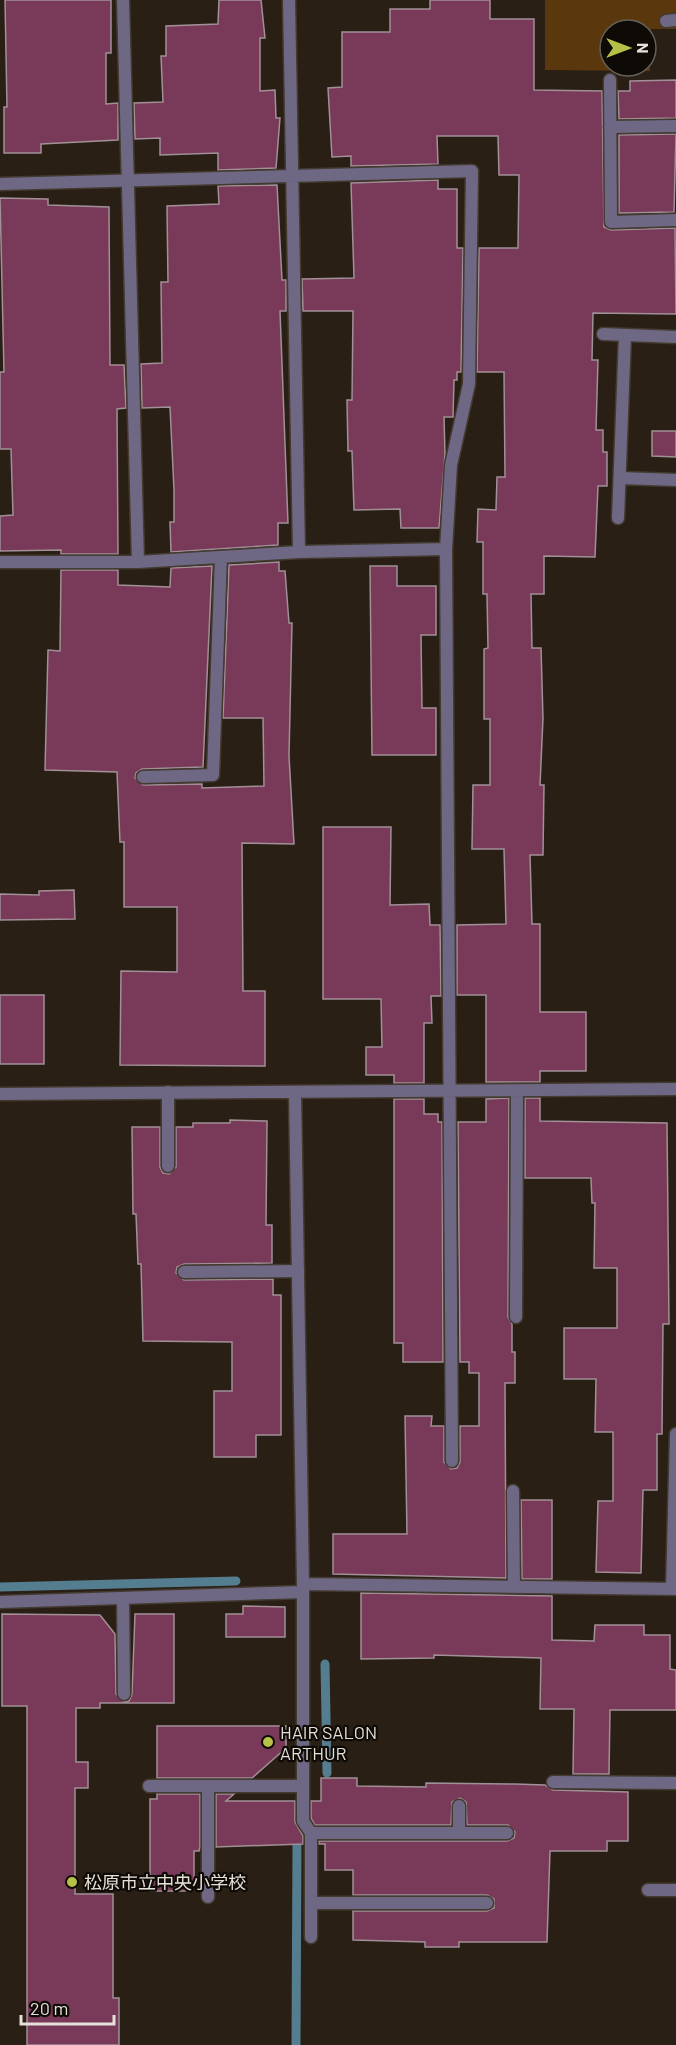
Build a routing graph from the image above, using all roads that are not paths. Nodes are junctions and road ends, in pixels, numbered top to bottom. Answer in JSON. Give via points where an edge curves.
{"nodes":[{"id":1,"x":123,"y":0,"type":"edge"},
{"id":2,"x":289,"y":0,"type":"edge"},
{"id":3,"x":610,"y":80,"type":"dead end"},
{"id":4,"x":676,"y":126,"type":"edge"},
{"id":5,"x":610,"y":127,"type":"junction"},
{"id":6,"x":292,"y":175,"type":"junction"},
{"id":7,"x":130,"y":180,"type":"junction"},
{"id":8,"x":0,"y":184,"type":"edge"},
{"id":9,"x":676,"y":220,"type":"edge"},
{"id":10,"x":603,"y":334,"type":"dead end"},
{"id":11,"x":625,"y":335,"type":"junction"},
{"id":12,"x":676,"y":337,"type":"edge"},
{"id":13,"x":620,"y":478,"type":"junction"},
{"id":14,"x":676,"y":480,"type":"edge"},
{"id":15,"x":618,"y":518,"type":"dead end"},
{"id":16,"x":446,"y":549,"type":"junction"},
{"id":17,"x":299,"y":552,"type":"junction"},
{"id":18,"x":221,"y":557,"type":"junction"},
{"id":19,"x":0,"y":561,"type":"edge"},
{"id":20,"x":138,"y":562,"type":"junction"},
{"id":21,"x":144,"y":777,"type":"dead end"},
{"id":22,"x":676,"y":1089,"type":"edge"},
{"id":23,"x":452,"y":1091,"type":"junction"},
{"id":24,"x":168,"y":1092,"type":"junction"},
{"id":25,"x":517,"y":1092,"type":"junction"},
{"id":26,"x":0,"y":1094,"type":"edge"},
{"id":27,"x":295,"y":1094,"type":"junction"},
{"id":28,"x":168,"y":1166,"type":"dead end"},
{"id":29,"x":298,"y":1271,"type":"junction"},
{"id":30,"x":184,"y":1272,"type":"dead end"},
{"id":31,"x":516,"y":1317,"type":"dead end"},
{"id":32,"x":676,"y":1434,"type":"edge"},
{"id":33,"x":452,"y":1461,"type":"dead end"},
{"id":34,"x":513,"y":1491,"type":"dead end"},
{"id":35,"x":514,"y":1587,"type":"junction"},
{"id":36,"x":303,"y":1588,"type":"junction"},
{"id":37,"x":674,"y":1589,"type":"edge"},
{"id":38,"x":123,"y":1600,"type":"junction"},
{"id":39,"x":0,"y":1602,"type":"edge"},
{"id":40,"x":124,"y":1694,"type":"dead end"},
{"id":41,"x":553,"y":1782,"type":"dead end"},
{"id":42,"x":676,"y":1783,"type":"edge"},
{"id":43,"x":149,"y":1786,"type":"dead end"},
{"id":44,"x":208,"y":1786,"type":"junction"},
{"id":45,"x":303,"y":1786,"type":"junction"},
{"id":46,"x":459,"y":1806,"type":"dead end"},
{"id":47,"x":311,"y":1833,"type":"junction"},
{"id":48,"x":459,"y":1833,"type":"junction"},
{"id":49,"x":507,"y":1833,"type":"dead end"},
{"id":50,"x":648,"y":1890,"type":"dead end"},
{"id":51,"x":676,"y":1890,"type":"edge"},
{"id":52,"x":208,"y":1897,"type":"dead end"},
{"id":53,"x":311,"y":1903,"type":"junction"},
{"id":54,"x":487,"y":1903,"type":"dead end"},
{"id":55,"x":311,"y":1936,"type":"dead end"}],
"edges":[{"from":1,"to":7,"type":"street"},
{"from":2,"to":6,"type":"street"},
{"from":3,"to":5,"type":"street"},
{"from":4,"to":5,"type":"street"},
{"from":5,"to":9,"type":"street","via":[[611,222]]},
{"from":6,"to":7,"type":"street"},
{"from":6,"to":16,"type":"street","via":[[472,171],[469,384],[451,465]]},
{"from":6,"to":17,"type":"street"},
{"from":7,"to":8,"type":"street"},
{"from":7,"to":20,"type":"street"},
{"from":10,"to":11,"type":"street"},
{"from":11,"to":12,"type":"street"},
{"from":11,"to":13,"type":"street"},
{"from":13,"to":14,"type":"street"},
{"from":13,"to":15,"type":"street"},
{"from":16,"to":17,"type":"street"},
{"from":16,"to":23,"type":"street"},
{"from":17,"to":18,"type":"street"},
{"from":18,"to":20,"type":"street"},
{"from":18,"to":21,"type":"street","via":[[213,775]]},
{"from":19,"to":20,"type":"street"},
{"from":22,"to":25,"type":"street"},
{"from":23,"to":25,"type":"street"},
{"from":23,"to":27,"type":"street"},
{"from":23,"to":33,"type":"street"},
{"from":24,"to":26,"type":"street"},
{"from":24,"to":27,"type":"street"},
{"from":24,"to":28,"type":"street"},
{"from":25,"to":31,"type":"street"},
{"from":27,"to":29,"type":"street"},
{"from":29,"to":30,"type":"street"},
{"from":29,"to":36,"type":"street"},
{"from":32,"to":37,"type":"street"},
{"from":34,"to":35,"type":"street"},
{"from":35,"to":36,"type":"street"},
{"from":35,"to":37,"type":"street"},
{"from":36,"to":38,"type":"street"},
{"from":36,"to":45,"type":"street"},
{"from":38,"to":39,"type":"street"},
{"from":38,"to":40,"type":"street"},
{"from":41,"to":42,"type":"street"},
{"from":43,"to":44,"type":"street"},
{"from":44,"to":45,"type":"street"},
{"from":44,"to":52,"type":"street"},
{"from":45,"to":47,"type":"street","via":[[303,1821]]},
{"from":46,"to":48,"type":"street"},
{"from":47,"to":48,"type":"street"},
{"from":47,"to":53,"type":"street"},
{"from":48,"to":49,"type":"street"},
{"from":50,"to":51,"type":"street"},
{"from":53,"to":54,"type":"street"},
{"from":53,"to":55,"type":"street"}]}
